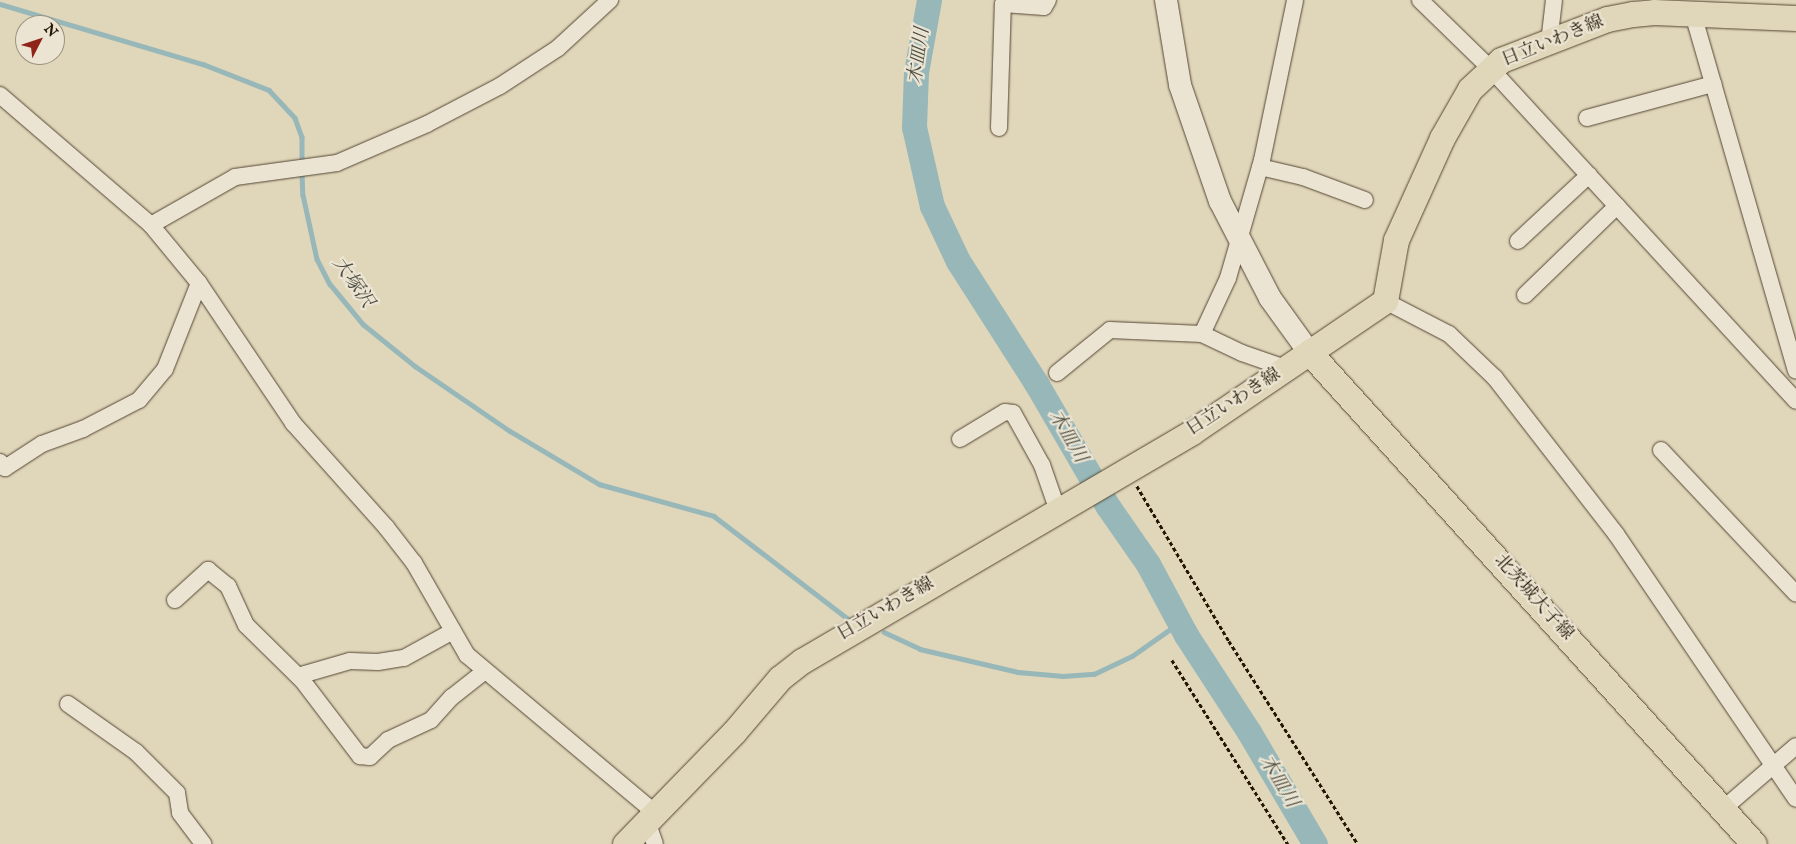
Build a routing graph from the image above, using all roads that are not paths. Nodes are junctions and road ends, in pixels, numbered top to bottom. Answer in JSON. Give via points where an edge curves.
{"nodes":[{"id":1,"x":610,"y":0,"type":"edge"},
{"id":2,"x":1048,"y":0,"type":"edge"},
{"id":3,"x":1166,"y":0,"type":"edge"},
{"id":4,"x":1295,"y":0,"type":"edge"},
{"id":5,"x":1420,"y":0,"type":"edge"},
{"id":6,"x":1554,"y":0,"type":"edge"},
{"id":7,"x":1004,"y":2,"type":"edge"},
{"id":8,"x":1693,"y":14,"type":"junction"},
{"id":9,"x":1796,"y":18,"type":"edge"},
{"id":10,"x":1549,"y":42,"type":"junction"},
{"id":11,"x":1490,"y":68,"type":"junction"},
{"id":12,"x":1713,"y":84,"type":"junction"},
{"id":13,"x":0,"y":96,"type":"edge"},
{"id":14,"x":1587,"y":118,"type":"dead end"},
{"id":15,"x":999,"y":128,"type":"dead end"},
{"id":16,"x":1260,"y":167,"type":"junction"},
{"id":17,"x":1589,"y":176,"type":"junction"},
{"id":18,"x":1365,"y":200,"type":"dead end"},
{"id":19,"x":1617,"y":206,"type":"junction"},
{"id":20,"x":151,"y":225,"type":"junction"},
{"id":21,"x":1239,"y":238,"type":"junction"},
{"id":22,"x":1518,"y":241,"type":"dead end"},
{"id":23,"x":199,"y":283,"type":"junction"},
{"id":24,"x":1525,"y":295,"type":"dead end"},
{"id":25,"x":1385,"y":301,"type":"junction"},
{"id":26,"x":1202,"y":334,"type":"junction"},
{"id":27,"x":1309,"y":352,"type":"junction"},
{"id":28,"x":1288,"y":369,"type":"junction"},
{"id":29,"x":1796,"y":370,"type":"edge"},
{"id":30,"x":1057,"y":373,"type":"dead end"},
{"id":31,"x":1792,"y":391,"type":"edge"},
{"id":32,"x":960,"y":439,"type":"dead end"},
{"id":33,"x":1660,"y":450,"type":"dead end"},
{"id":34,"x":0,"y":462,"type":"edge"},
{"id":35,"x":1065,"y":506,"type":"junction"},
{"id":36,"x":1796,"y":594,"type":"edge"},
{"id":37,"x":175,"y":600,"type":"dead end"},
{"id":38,"x":452,"y":631,"type":"junction"},
{"id":39,"x":485,"y":671,"type":"junction"},
{"id":40,"x":298,"y":676,"type":"junction"},
{"id":41,"x":68,"y":704,"type":"dead end"},
{"id":42,"x":1796,"y":746,"type":"edge"},
{"id":43,"x":1772,"y":768,"type":"junction"},
{"id":44,"x":1796,"y":799,"type":"edge"},
{"id":45,"x":1723,"y":809,"type":"junction"},
{"id":46,"x":651,"y":817,"type":"junction"},
{"id":47,"x":203,"y":844,"type":"edge"},
{"id":48,"x":624,"y":844,"type":"edge"},
{"id":49,"x":655,"y":844,"type":"edge"},
{"id":50,"x":1754,"y":844,"type":"edge"}],
"edges":[{"from":1,"to":20,"type":"street","via":[[558,48],[500,86],[426,124],[337,163],[235,177]]},
{"from":2,"to":7,"type":"street","via":[[1044,8]]},
{"from":3,"to":21,"type":"main road","via":[[1186,107],[1220,201]]},
{"from":4,"to":16,"type":"street","via":[[1273,122]]},
{"from":5,"to":11,"type":"street"},
{"from":6,"to":10,"type":"street"},
{"from":7,"to":15,"type":"street"},
{"from":8,"to":9,"type":"main road","name":"日立いわき線"},
{"from":8,"to":10,"type":"main road","name":"日立いわき線","via":[[1633,14],[1607,20]]},
{"from":8,"to":12,"type":"street"},
{"from":10,"to":11,"type":"main road","name":"日立いわき線","via":[[1501,60]]},
{"from":11,"to":17,"type":"street"},
{"from":11,"to":25,"type":"main road","name":"日立いわき線","via":[[1470,89],[1438,146],[1396,240]]},
{"from":12,"to":14,"type":"street"},
{"from":12,"to":29,"type":"street"},
{"from":13,"to":20,"type":"street"},
{"from":16,"to":18,"type":"street","via":[[1303,177]]},
{"from":16,"to":21,"type":"street"},
{"from":17,"to":19,"type":"street"},
{"from":17,"to":22,"type":"street"},
{"from":19,"to":24,"type":"street"},
{"from":19,"to":31,"type":"street"},
{"from":20,"to":23,"type":"street"},
{"from":21,"to":26,"type":"street","via":[[1228,278]]},
{"from":21,"to":27,"type":"main road","via":[[1270,298]]},
{"from":23,"to":34,"type":"street","via":[[165,369],[139,400],[42,444],[5,468]]},
{"from":23,"to":38,"type":"street","via":[[293,423],[414,563]]},
{"from":25,"to":27,"type":"main road","name":"日立いわき線"},
{"from":25,"to":43,"type":"street","via":[[1449,334],[1495,378],[1616,534]]},
{"from":26,"to":28,"type":"street","via":[[1242,353]]},
{"from":26,"to":30,"type":"street","via":[[1110,330]]},
{"from":27,"to":28,"type":"main road","name":"日立いわき線"},
{"from":27,"to":45,"type":"main road","name":"北茨城大子線"},
{"from":28,"to":35,"type":"main road","name":"日立いわき線"},
{"from":32,"to":35,"type":"street","via":[[1005,412],[1013,413]]},
{"from":33,"to":36,"type":"street"},
{"from":35,"to":46,"type":"main road","name":"日立いわき線","via":[[802,661],[780,678]]},
{"from":37,"to":40,"type":"street","via":[[208,570],[228,586],[246,625],[257,639]]},
{"from":38,"to":39,"type":"street","via":[[467,655]]},
{"from":38,"to":40,"type":"street","via":[[404,658],[378,662],[350,661]]},
{"from":39,"to":40,"type":"street","via":[[452,697],[431,720],[388,740],[370,757],[360,756]]},
{"from":39,"to":46,"type":"street"},
{"from":41,"to":47,"type":"street","via":[[136,752],[177,794],[180,813]]},
{"from":42,"to":43,"type":"street"},
{"from":43,"to":44,"type":"street"},
{"from":43,"to":45,"type":"street"},
{"from":45,"to":50,"type":"main road","name":"北茨城大子線"},
{"from":46,"to":48,"type":"main road","name":"日立いわき線"},
{"from":46,"to":49,"type":"street"}]}
